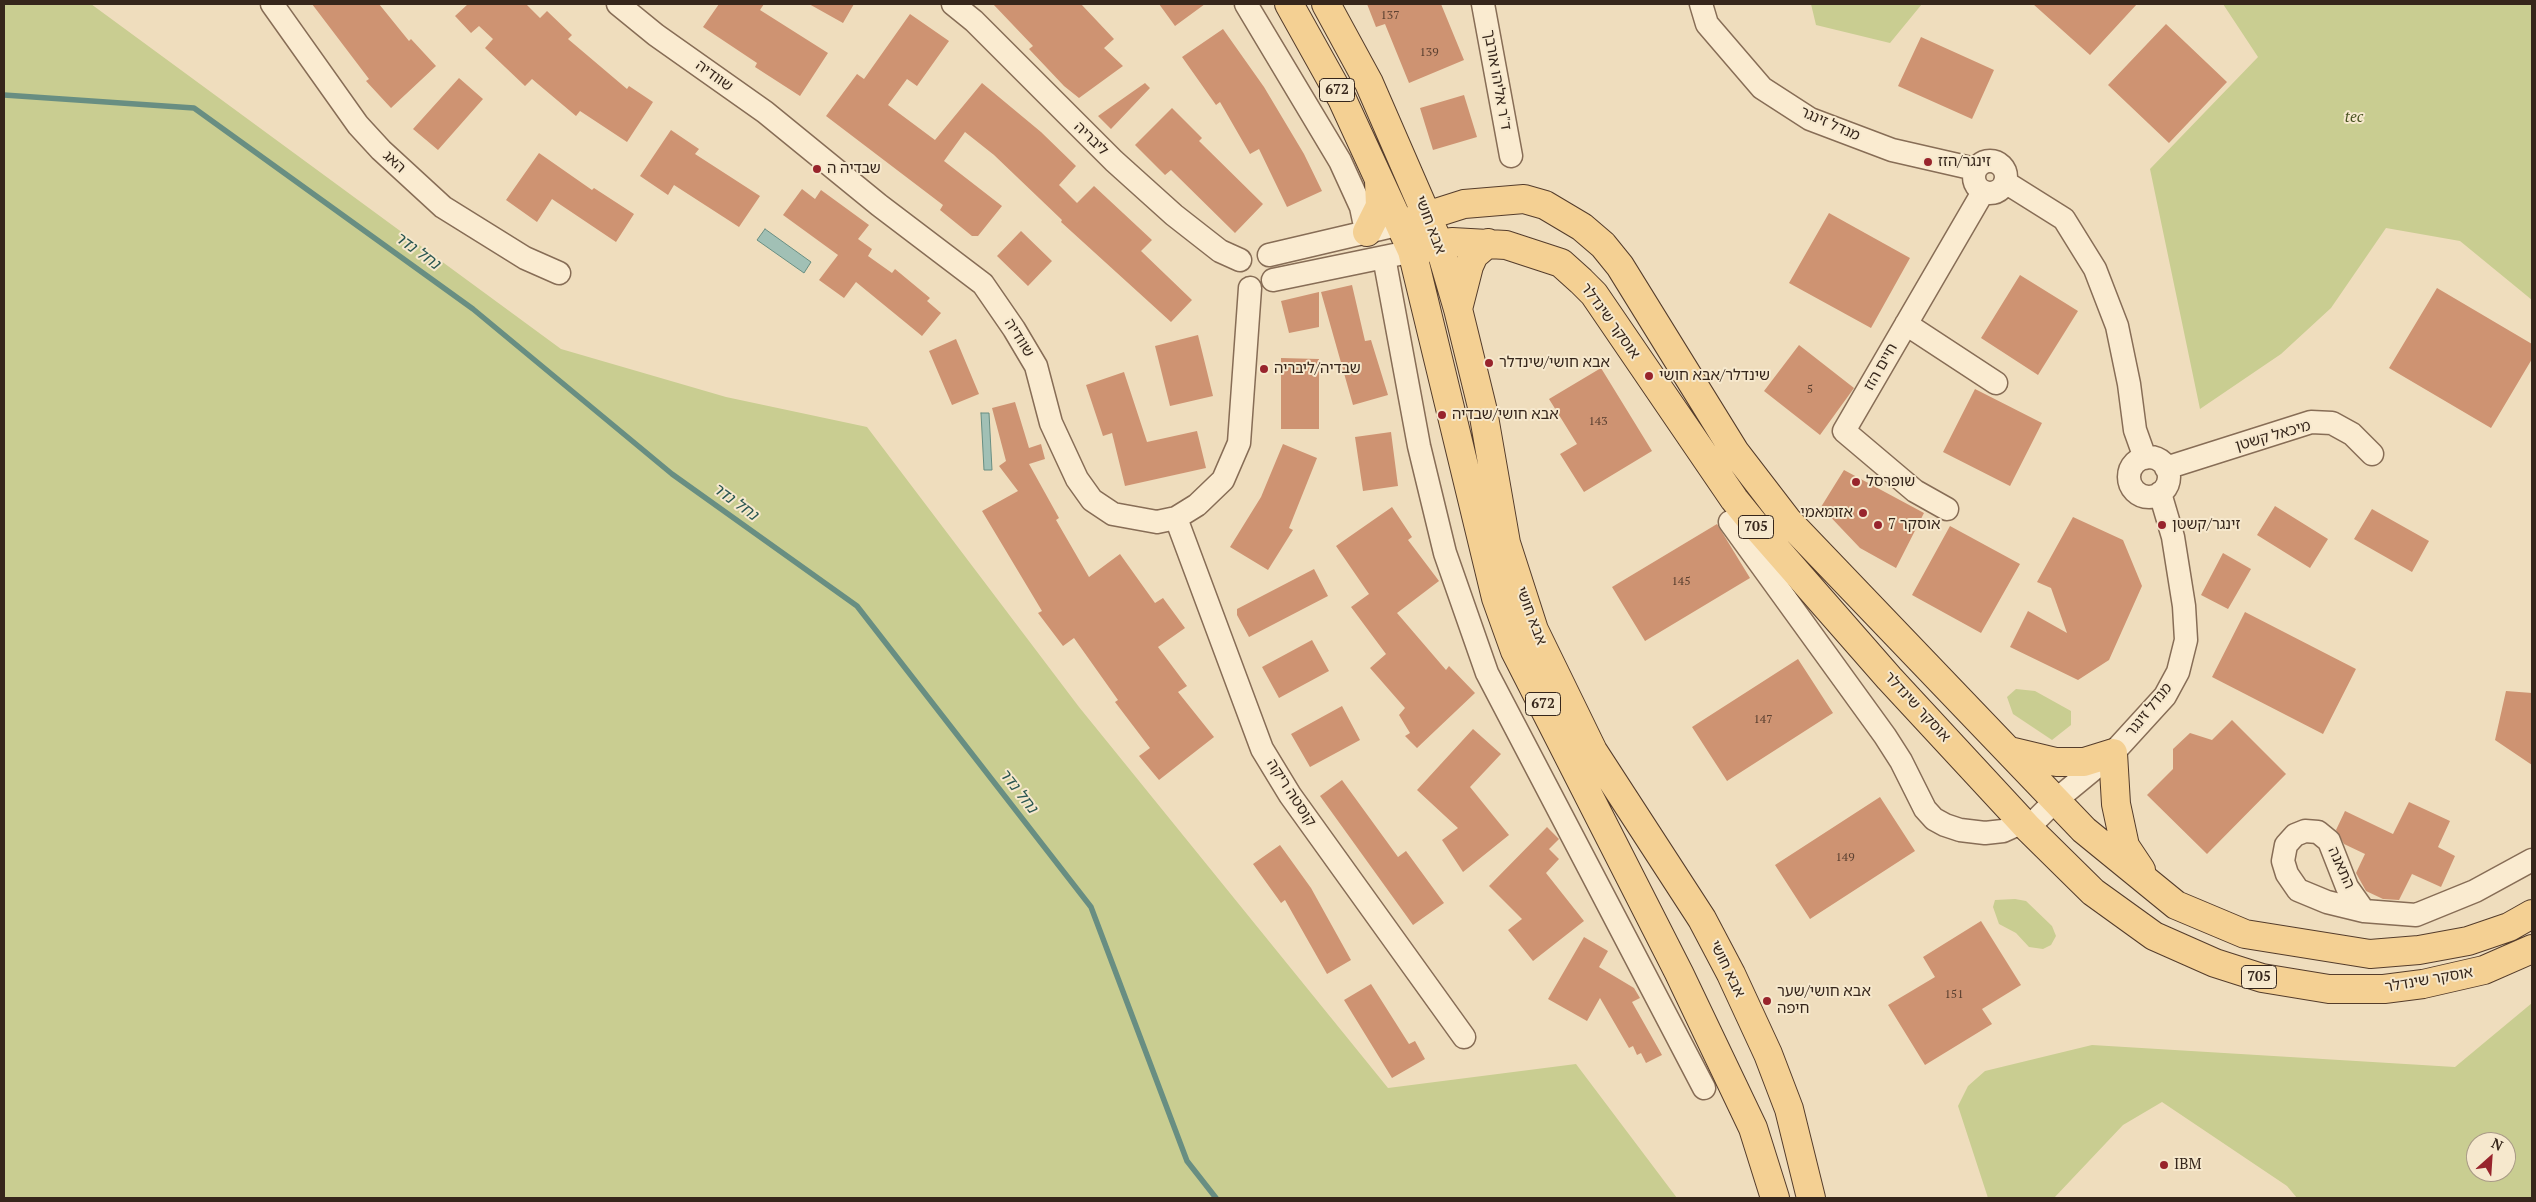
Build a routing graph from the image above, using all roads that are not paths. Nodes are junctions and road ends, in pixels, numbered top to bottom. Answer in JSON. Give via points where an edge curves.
{"nodes":[{"id":1,"x":272,"y":4,"type":"edge"},
{"id":2,"x":618,"y":4,"type":"edge"},
{"id":3,"x":953,"y":4,"type":"edge"},
{"id":4,"x":1246,"y":4,"type":"edge"},
{"id":5,"x":1289,"y":4,"type":"edge"},
{"id":6,"x":1326,"y":4,"type":"edge"},
{"id":7,"x":1483,"y":4,"type":"edge"},
{"id":8,"x":1701,"y":4,"type":"edge"},
{"id":9,"x":1511,"y":156,"type":"dead end"},
{"id":10,"x":1976,"y":169,"type":"junction"},
{"id":11,"x":1410,"y":177,"type":"junction"},
{"id":12,"x":1379,"y":180,"type":"junction"},
{"id":13,"x":2006,"y":182,"type":"junction"},
{"id":14,"x":1983,"y":192,"type":"junction"},
{"id":15,"x":1464,"y":204,"type":"junction"},
{"id":16,"x":1428,"y":215,"type":"junction"},
{"id":17,"x":1401,"y":224,"type":"junction"},
{"id":18,"x":1364,"y":232,"type":"junction"},
{"id":19,"x":1488,"y":242,"type":"junction"},
{"id":20,"x":1439,"y":244,"type":"junction"},
{"id":21,"x":1412,"y":251,"type":"junction"},
{"id":22,"x":1269,"y":255,"type":"junction"},
{"id":23,"x":1384,"y":257,"type":"junction"},
{"id":24,"x":1240,"y":260,"type":"junction"},
{"id":25,"x":560,"y":273,"type":"dead end"},
{"id":26,"x":1273,"y":280,"type":"junction"},
{"id":27,"x":1250,"y":288,"type":"junction"},
{"id":28,"x":1458,"y":309,"type":"junction"},
{"id":29,"x":1906,"y":324,"type":"junction"},
{"id":30,"x":1996,"y":383,"type":"dead end"},
{"id":31,"x":2372,"y":454,"type":"dead end"},
{"id":32,"x":2145,"y":458,"type":"junction"},
{"id":33,"x":2166,"y":468,"type":"junction"},
{"id":34,"x":2160,"y":493,"type":"junction"},
{"id":35,"x":1947,"y":509,"type":"dead end"},
{"id":36,"x":1176,"y":518,"type":"junction"},
{"id":37,"x":1730,"y":522,"type":"dead end"},
{"id":38,"x":2010,"y":751,"type":"junction"},
{"id":39,"x":2113,"y":753,"type":"junction"},
{"id":40,"x":2056,"y":800,"type":"junction"},
{"id":41,"x":2028,"y":828,"type":"junction"},
{"id":42,"x":2532,"y":860,"type":"edge"},
{"id":43,"x":2152,"y":887,"type":"junction"},
{"id":44,"x":2364,"y":911,"type":"dead end"},
{"id":45,"x":2532,"y":914,"type":"edge"},
{"id":46,"x":2532,"y":949,"type":"edge"},
{"id":47,"x":1464,"y":1036,"type":"dead end"},
{"id":48,"x":1704,"y":1088,"type":"dead end"},
{"id":49,"x":1775,"y":1198,"type":"edge"},
{"id":50,"x":1811,"y":1198,"type":"edge"}],
"edges":[{"from":1,"to":25,"type":"street","name":"האג","via":[[358,125],[381,150],[443,207],[525,258]]},
{"from":2,"to":36,"type":"street","name":"שוודיה","via":[[765,112],[983,284],[1036,366],[1051,423],[1077,479],[1092,500],[1114,514],[1157,522]]},
{"from":3,"to":24,"type":"street","name":"ליבריה","via":[[1114,161],[1220,251]]},
{"from":4,"to":18,"type":"street","via":[[1340,161],[1361,207]]},
{"from":5,"to":12,"type":"main road","name":"אבא חושי","number":"672","via":[[1337,90]]},
{"from":6,"to":11,"type":"main road","name":"אבא חושי","number":"672","via":[[1369,84]]},
{"from":7,"to":9,"type":"street","name":"ד\"ר אליהו אורבך"},
{"from":8,"to":10,"type":"street","name":"מנדל זינגר","via":[[1707,24],[1762,88],[1810,119],[1892,150]]},
{"from":10,"to":13,"type":"street","via":[[1988,160],[1999,163],[2006,172]]},
{"from":10,"to":14,"type":"street","via":[[1975,184]]},
{"from":11,"to":15,"type":"main road","name":"אוסקר שינדלר","number":"705","via":[[1436,197]]},
{"from":11,"to":16,"type":"main road","name":"אבא חושי","number":"672"},
{"from":12,"to":17,"type":"main road","name":"אבא חושי","number":"672"},
{"from":12,"to":18,"type":"main road","via":[[1380,206]]},
{"from":13,"to":14,"type":"street","via":[[1999,190]]},
{"from":13,"to":32,"type":"street","via":[[2064,219],[2095,269],[2117,326],[2135,430]]},
{"from":14,"to":29,"type":"street","name":"חיים הזז"},
{"from":15,"to":16,"type":"main road","name":"אוסקר שינדלר"},
{"from":15,"to":38,"type":"main road","name":"אוסקר שינדלר","number":"705","via":[[1515,199],[1545,205],[1567,216],[1603,246],[1620,266],[1753,477],[1788,520]]},
{"from":16,"to":17,"type":"main road","name":"אוסקר שינדלר"},
{"from":16,"to":20,"type":"main road","name":"אבא חושי","number":"672"},
{"from":17,"to":18,"type":"street"},
{"from":17,"to":21,"type":"main road","name":"אבא חושי","number":"672"},
{"from":18,"to":22,"type":"street"},
{"from":19,"to":20,"type":"main road","name":"אוסקר שינדלר","number":"705"},
{"from":19,"to":28,"type":"main road","via":[[1474,255],[1469,266]]},
{"from":19,"to":41,"type":"main road","name":"אוסקר שינדלר","number":"705","via":[[1561,263],[1594,294],[1755,525],[1889,678]]},
{"from":20,"to":21,"type":"main road","name":"אוסקר שינדלר","number":"705"},
{"from":20,"to":28,"type":"main road","name":"אבא חושי","number":"672"},
{"from":21,"to":23,"type":"street"},
{"from":21,"to":49,"type":"main road","name":"אבא חושי","number":"672","via":[[1496,598],[1516,651],[1679,973],[1753,1128]]},
{"from":22,"to":24,"type":"street","via":[[1257,251]]},
{"from":22,"to":26,"type":"street","via":[[1275,264]]},
{"from":23,"to":26,"type":"street"},
{"from":23,"to":48,"type":"street","via":[[1419,446],[1445,553],[1488,673]]},
{"from":24,"to":27,"type":"street","via":[[1238,276]]},
{"from":26,"to":27,"type":"street","via":[[1263,288]]},
{"from":27,"to":36,"type":"street","name":"שוודיה","via":[[1239,443],[1223,480],[1197,505]]},
{"from":28,"to":50,"type":"main road","name":"אבא חושי","number":"672","via":[[1483,412],[1506,543],[1534,630],[1593,751],[1702,919],[1731,974],[1789,1109]]},
{"from":29,"to":30,"type":"street"},
{"from":29,"to":35,"type":"street","name":"חיים הזז","via":[[1844,431],[1915,491]]},
{"from":31,"to":33,"type":"street","name":"מיכאל קשטן","via":[[2352,434],[2332,423],[2311,422]]},
{"from":32,"to":33,"type":"street","via":[[2155,458]]},
{"from":32,"to":34,"type":"street","via":[[2131,470],[2132,488],[2148,497]]},
{"from":33,"to":34,"type":"street","via":[[2168,485]]},
{"from":34,"to":39,"type":"street","name":"מנדל זינגר","via":[[2173,537],[2186,640],[2178,672],[2165,696]]},
{"from":36,"to":47,"type":"street","name":"קוסטה ריקה","via":[[1262,749],[1290,795]]},
{"from":37,"to":41,"type":"street","via":[[1885,736],[1925,809],[1934,819],[1972,832],[2003,831],[2023,822]]},
{"from":38,"to":39,"type":"main road","via":[[2056,762],[2084,762]]},
{"from":38,"to":40,"type":"main road","name":"אוסקר שינדלר","number":"705"},
{"from":39,"to":40,"type":"street","name":"מנדל זינגר"},
{"from":39,"to":43,"type":"main road","via":[[2116,804],[2125,846]]},
{"from":40,"to":41,"type":"street","name":"מנדל זינגר"},
{"from":40,"to":43,"type":"main road","name":"אוסקר שינדלר","number":"705","via":[[2084,830]]},
{"from":41,"to":46,"type":"main road","name":"אוסקר שינדלר","number":"705","via":[[2093,892],[2154,936],[2215,963],[2262,978],[2329,989],[2384,989],[2484,970]]},
{"from":42,"to":44,"type":"street","via":[[2475,891],[2416,915]]},
{"from":43,"to":45,"type":"main road","name":"אוסקר שינדלר","number":"705","via":[[2176,905],[2245,934],[2370,954],[2468,941],[2509,928]]}]}
